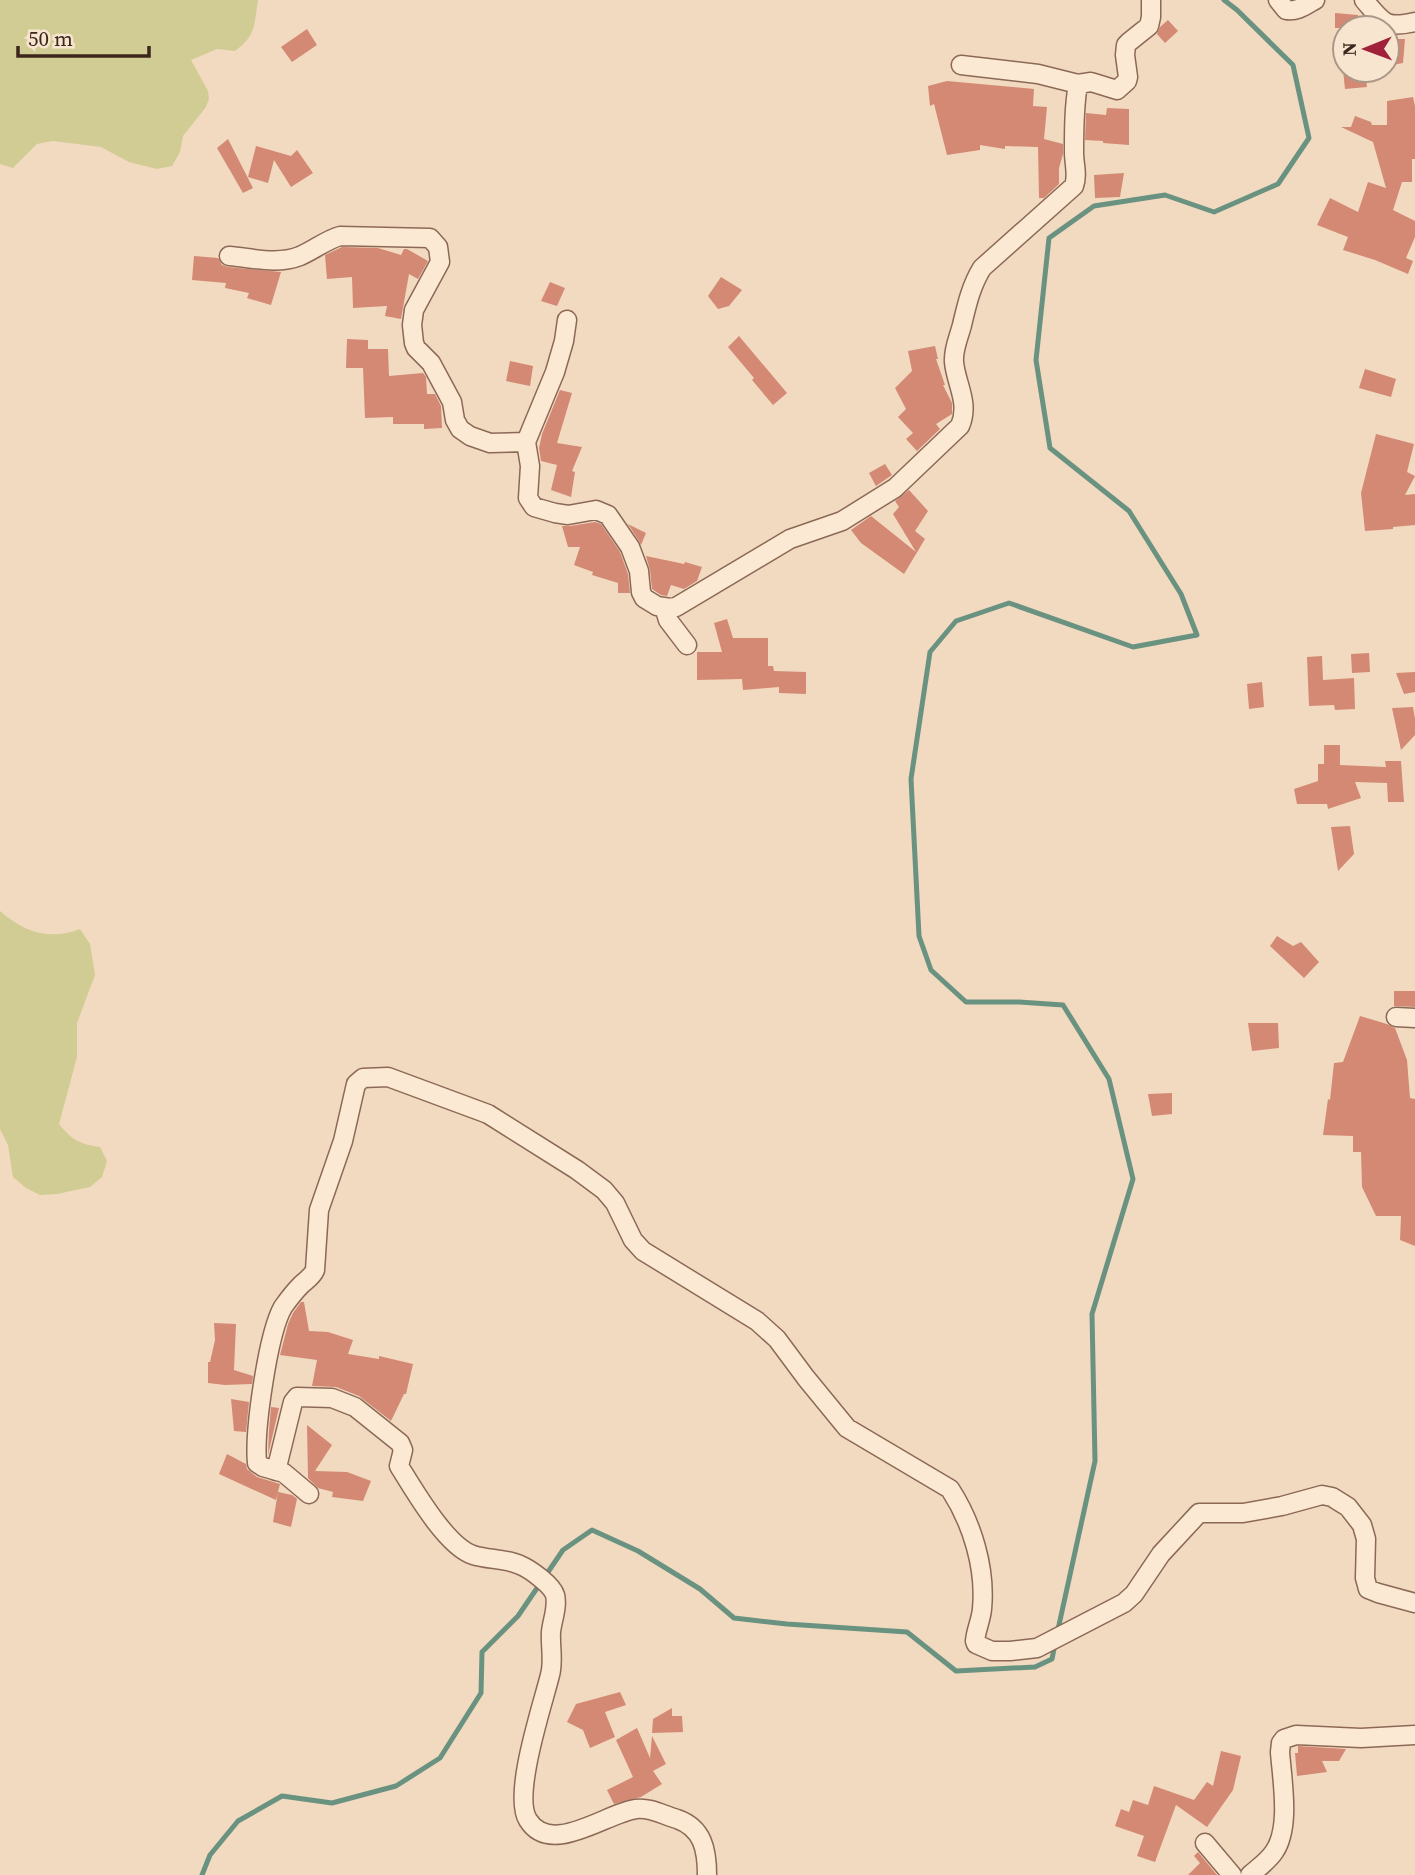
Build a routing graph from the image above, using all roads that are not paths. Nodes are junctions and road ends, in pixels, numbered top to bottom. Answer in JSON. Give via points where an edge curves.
{"nodes":[{"id":1,"x":1151,"y":0,"type":"edge"},
{"id":2,"x":1278,"y":0,"type":"edge"},
{"id":3,"x":1315,"y":0,"type":"edge"},
{"id":4,"x":1364,"y":0,"type":"edge"},
{"id":5,"x":1415,"y":22,"type":"edge"},
{"id":6,"x":961,"y":65,"type":"dead end"},
{"id":7,"x":1078,"y":84,"type":"junction"},
{"id":8,"x":229,"y":256,"type":"dead end"},
{"id":9,"x":567,"y":320,"type":"dead end"},
{"id":10,"x":526,"y":442,"type":"junction"},
{"id":11,"x":664,"y":607,"type":"junction"},
{"id":12,"x":687,"y":645,"type":"dead end"},
{"id":13,"x":1396,"y":1017,"type":"dead end"},
{"id":14,"x":1415,"y":1018,"type":"edge"},
{"id":15,"x":276,"y":1471,"type":"junction"},
{"id":16,"x":309,"y":1494,"type":"dead end"},
{"id":17,"x":1415,"y":1602,"type":"edge"},
{"id":18,"x":1415,"y":1735,"type":"edge"},
{"id":19,"x":1205,"y":1843,"type":"dead end"},
{"id":20,"x":706,"y":1875,"type":"edge"},
{"id":21,"x":1232,"y":1875,"type":"edge"},
{"id":22,"x":1250,"y":1875,"type":"edge"}],
"edges":[{"from":1,"to":7,"type":"street","via":[[1149,26],[1125,48],[1128,75],[1122,85],[1110,89],[1091,82]]},
{"from":2,"to":3,"type":"street","via":[[1291,11]]},
{"from":4,"to":5,"type":"street","via":[[1384,22],[1399,26]]},
{"from":6,"to":7,"type":"street"},
{"from":7,"to":11,"type":"street","via":[[1074,186],[982,268],[969,294],[954,362],[964,398],[960,426],[895,488],[842,521],[790,539],[677,607]]},
{"from":8,"to":10,"type":"street","via":[[259,261],[298,257],[340,236],[430,238],[438,247],[440,262],[414,310],[414,343],[452,402],[460,429],[490,443]]},
{"from":9,"to":10,"type":"street","via":[[555,372]]},
{"from":10,"to":11,"type":"street","via":[[529,502],[555,513],[596,510],[608,515],[630,548],[642,595]]},
{"from":11,"to":12,"type":"street"},
{"from":13,"to":14,"type":"street"},
{"from":15,"to":16,"type":"street"},
{"from":15,"to":17,"type":"street","via":[[258,1465],[256,1459],[276,1322],[292,1296],[314,1274],[319,1210],[343,1141],[356,1084],[388,1077],[488,1114],[576,1170],[610,1197],[643,1251],[757,1321],[777,1339],[848,1427],[950,1489],[961,1505],[982,1573],[976,1644],[992,1650],[1037,1648],[1124,1603],[1199,1513],[1256,1511],[1322,1495],[1348,1507],[1362,1525],[1368,1589]]},
{"from":15,"to":20,"type":"street","via":[[295,1397],[332,1398],[355,1407],[400,1443],[399,1466],[447,1536],[471,1555],[520,1564],[554,1591],[551,1673],[530,1753],[523,1797],[526,1817],[541,1831],[557,1835],[625,1812],[656,1811],[693,1827],[703,1846]]},
{"from":18,"to":22,"type":"street","via":[[1284,1738],[1280,1752],[1282,1836],[1275,1851]]},
{"from":19,"to":21,"type":"street"}]}
